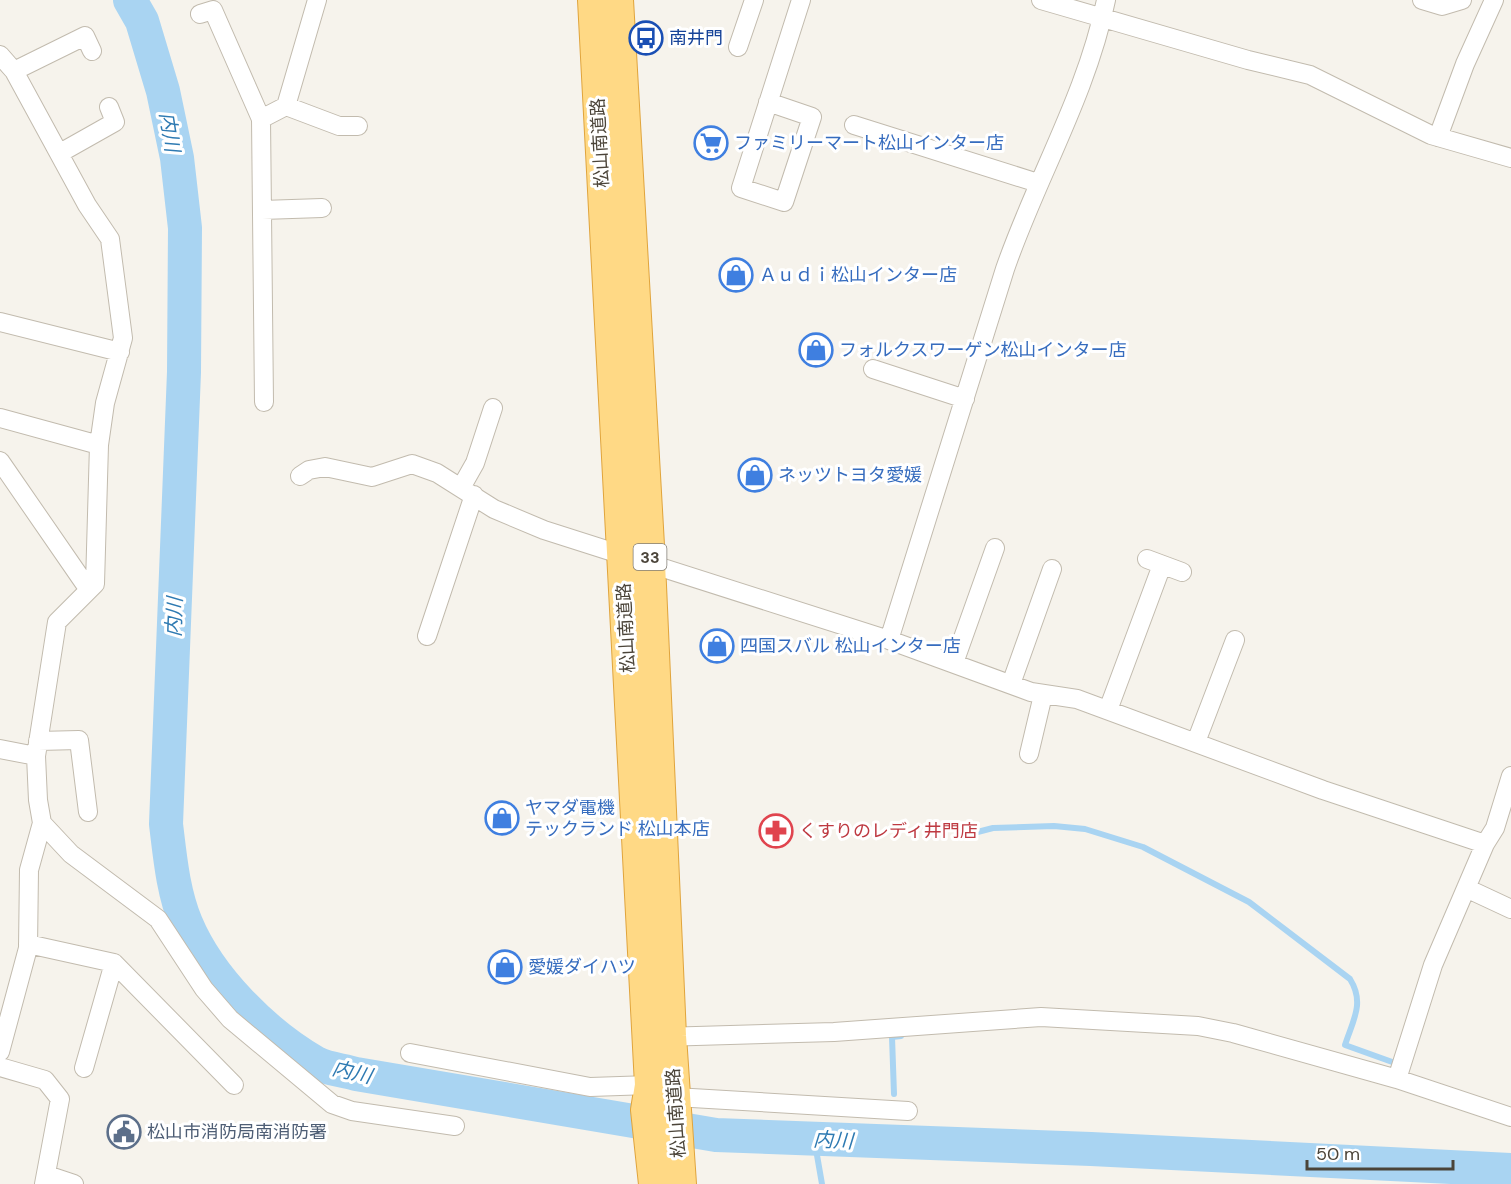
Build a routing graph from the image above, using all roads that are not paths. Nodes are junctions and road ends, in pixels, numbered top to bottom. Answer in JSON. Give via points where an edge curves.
{"nodes":[{"id":1,"x":317,"y":0,"type":"edge"},
{"id":2,"x":593,"y":0,"type":"edge"},
{"id":3,"x":618,"y":0,"type":"edge"},
{"id":4,"x":754,"y":0,"type":"edge"},
{"id":5,"x":801,"y":0,"type":"edge"},
{"id":6,"x":1041,"y":0,"type":"edge"},
{"id":7,"x":1422,"y":0,"type":"edge"},
{"id":8,"x":1462,"y":0,"type":"edge"},
{"id":9,"x":1495,"y":0,"type":"edge"},
{"id":10,"x":1511,"y":5,"type":"edge"},
{"id":11,"x":1104,"y":9,"type":"edge"},
{"id":12,"x":200,"y":14,"type":"dead end"},
{"id":13,"x":738,"y":47,"type":"dead end"},
{"id":14,"x":92,"y":51,"type":"dead end"},
{"id":15,"x":0,"y":55,"type":"edge"},
{"id":16,"x":14,"y":71,"type":"junction"},
{"id":17,"x":768,"y":102,"type":"junction"},
{"id":18,"x":286,"y":106,"type":"junction"},
{"id":19,"x":109,"y":107,"type":"dead end"},
{"id":20,"x":261,"y":119,"type":"junction"},
{"id":21,"x":854,"y":125,"type":"dead end"},
{"id":22,"x":358,"y":126,"type":"dead end"},
{"id":23,"x":1438,"y":137,"type":"junction"},
{"id":24,"x":60,"y":153,"type":"junction"},
{"id":25,"x":1511,"y":158,"type":"edge"},
{"id":26,"x":1038,"y":183,"type":"junction"},
{"id":27,"x":322,"y":208,"type":"dead end"},
{"id":28,"x":262,"y":210,"type":"junction"},
{"id":29,"x":0,"y":322,"type":"edge"},
{"id":30,"x":120,"y":352,"type":"junction"},
{"id":31,"x":873,"y":369,"type":"dead end"},
{"id":32,"x":965,"y":399,"type":"junction"},
{"id":33,"x":264,"y":402,"type":"dead end"},
{"id":34,"x":493,"y":408,"type":"dead end"},
{"id":35,"x":0,"y":418,"type":"edge"},
{"id":36,"x":99,"y":445,"type":"junction"},
{"id":37,"x":0,"y":461,"type":"edge"},
{"id":38,"x":300,"y":476,"type":"dead end"},
{"id":39,"x":468,"y":491,"type":"junction"},
{"id":40,"x":995,"y":548,"type":"dead end"},
{"id":41,"x":636,"y":559,"type":"junction"},
{"id":42,"x":1052,"y":569,"type":"dead end"},
{"id":43,"x":1182,"y":572,"type":"dead end"},
{"id":44,"x":89,"y":591,"type":"junction"},
{"id":45,"x":427,"y":636,"type":"dead end"},
{"id":46,"x":889,"y":640,"type":"junction"},
{"id":47,"x":1235,"y":640,"type":"dead end"},
{"id":48,"x":954,"y":663,"type":"junction"},
{"id":49,"x":1011,"y":684,"type":"junction"},
{"id":50,"x":1043,"y":696,"type":"junction"},
{"id":51,"x":1108,"y":710,"type":"junction"},
{"id":52,"x":1196,"y":742,"type":"junction"},
{"id":53,"x":0,"y":748,"type":"edge"},
{"id":54,"x":37,"y":749,"type":"junction"},
{"id":55,"x":1029,"y":754,"type":"dead end"},
{"id":56,"x":1511,"y":776,"type":"edge"},
{"id":57,"x":88,"y":812,"type":"dead end"},
{"id":58,"x":42,"y":823,"type":"junction"},
{"id":59,"x":1485,"y":844,"type":"junction"},
{"id":60,"x":1466,"y":888,"type":"junction"},
{"id":61,"x":1511,"y":909,"type":"edge"},
{"id":62,"x":28,"y":944,"type":"junction"},
{"id":63,"x":114,"y":963,"type":"junction"},
{"id":64,"x":659,"y":1037,"type":"junction"},
{"id":65,"x":0,"y":1052,"type":"edge"},
{"id":66,"x":410,"y":1053,"type":"dead end"},
{"id":67,"x":0,"y":1067,"type":"edge"},
{"id":68,"x":84,"y":1068,"type":"dead end"},
{"id":69,"x":1397,"y":1079,"type":"junction"},
{"id":70,"x":234,"y":1085,"type":"dead end"},
{"id":71,"x":662,"y":1102,"type":"junction"},
{"id":72,"x":908,"y":1111,"type":"dead end"},
{"id":73,"x":1511,"y":1117,"type":"edge"},
{"id":74,"x":454,"y":1126,"type":"dead end"},
{"id":75,"x":667,"y":1175,"type":"edge"},
{"id":76,"x":46,"y":1180,"type":"edge"},
{"id":77,"x":74,"y":1184,"type":"edge"}],
"edges":[{"from":1,"to":18,"type":"street"},
{"from":2,"to":41,"type":"highway","name":"松山南道路","number":"33"},
{"from":3,"to":41,"type":"highway","name":"松山南道路","number":"33"},
{"from":4,"to":13,"type":"street"},
{"from":5,"to":17,"type":"street"},
{"from":6,"to":11,"type":"street"},
{"from":7,"to":8,"type":"street","via":[[1442,6]]},
{"from":9,"to":10,"type":"street"},
{"from":9,"to":23,"type":"street","via":[[1465,64]]},
{"from":11,"to":23,"type":"street","via":[[1310,75]]},
{"from":11,"to":26,"type":"street","via":[[1085,72]]},
{"from":12,"to":20,"type":"street","via":[[213,9]]},
{"from":14,"to":16,"type":"street","via":[[85,36]]},
{"from":15,"to":16,"type":"street"},
{"from":16,"to":24,"type":"street"},
{"from":17,"to":17,"type":"street","via":[[741,188],[784,202],[812,117]]},
{"from":18,"to":20,"type":"street"},
{"from":18,"to":22,"type":"street","via":[[339,126]]},
{"from":19,"to":24,"type":"street","via":[[115,123]]},
{"from":20,"to":28,"type":"street"},
{"from":21,"to":26,"type":"street"},
{"from":23,"to":25,"type":"street"},
{"from":24,"to":30,"type":"street","via":[[110,239],[123,338]]},
{"from":26,"to":32,"type":"street","via":[[1005,269]]},
{"from":27,"to":28,"type":"street"},
{"from":28,"to":33,"type":"street"},
{"from":29,"to":30,"type":"street"},
{"from":30,"to":36,"type":"street","via":[[105,403]]},
{"from":31,"to":32,"type":"street"},
{"from":32,"to":46,"type":"street"},
{"from":34,"to":39,"type":"street"},
{"from":35,"to":36,"type":"street"},
{"from":36,"to":44,"type":"street","via":[[95,584]]},
{"from":37,"to":44,"type":"street"},
{"from":38,"to":39,"type":"street","via":[[325,467],[372,477],[412,464]]},
{"from":39,"to":41,"type":"street","via":[[494,509],[544,530]]},
{"from":39,"to":45,"type":"street"},
{"from":40,"to":48,"type":"street"},
{"from":41,"to":46,"type":"street"},
{"from":41,"to":64,"type":"highway","name":"松山南道路","number":"33"},
{"from":42,"to":49,"type":"street"},
{"from":43,"to":51,"type":"street","via":[[1155,562]]},
{"from":44,"to":54,"type":"street","via":[[57,622]]},
{"from":46,"to":48,"type":"street"},
{"from":47,"to":52,"type":"street"},
{"from":48,"to":49,"type":"street"},
{"from":49,"to":50,"type":"street"},
{"from":50,"to":51,"type":"street","via":[[1077,699]]},
{"from":50,"to":55,"type":"street"},
{"from":51,"to":52,"type":"street"},
{"from":52,"to":59,"type":"street"},
{"from":53,"to":54,"type":"street"},
{"from":54,"to":57,"type":"street","via":[[79,740]]},
{"from":54,"to":58,"type":"street"},
{"from":56,"to":59,"type":"street","via":[[1495,828]]},
{"from":58,"to":62,"type":"street","via":[[29,870]]},
{"from":58,"to":74,"type":"street","via":[[101,879],[158,919],[204,989],[230,1019],[332,1104],[352,1111]]},
{"from":59,"to":60,"type":"street"},
{"from":60,"to":61,"type":"street"},
{"from":60,"to":69,"type":"street","via":[[1433,965]]},
{"from":62,"to":63,"type":"street"},
{"from":62,"to":65,"type":"street"},
{"from":63,"to":68,"type":"street"},
{"from":63,"to":70,"type":"street"},
{"from":64,"to":69,"type":"street","via":[[1086,1018],[1198,1026]]},
{"from":64,"to":71,"type":"highway","name":"松山南道路","number":"33"},
{"from":66,"to":71,"type":"street"},
{"from":67,"to":76,"type":"street","via":[[45,1080],[60,1099]]},
{"from":69,"to":73,"type":"street"},
{"from":71,"to":72,"type":"street"},
{"from":71,"to":75,"type":"highway","name":"松山南道路","number":"33"},
{"from":76,"to":77,"type":"street"}]}
